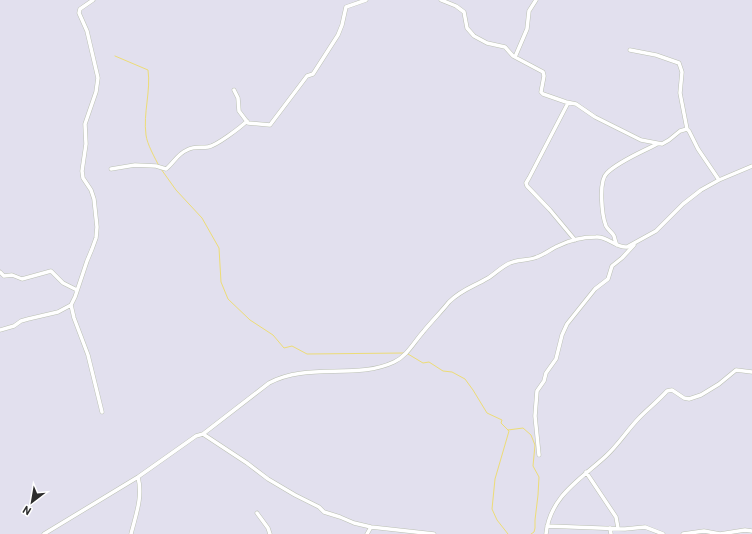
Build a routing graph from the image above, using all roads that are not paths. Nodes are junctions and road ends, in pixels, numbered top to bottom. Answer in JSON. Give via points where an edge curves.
{"nodes":[{"id":1,"x":93,"y":0,"type":"edge"},
{"id":2,"x":366,"y":0,"type":"edge"},
{"id":3,"x":441,"y":0,"type":"edge"},
{"id":4,"x":536,"y":0,"type":"edge"},
{"id":5,"x":630,"y":50,"type":"dead end"},
{"id":6,"x":515,"y":57,"type":"junction"},
{"id":7,"x":234,"y":90,"type":"dead end"},
{"id":8,"x":568,"y":103,"type":"junction"},
{"id":9,"x":247,"y":121,"type":"junction"},
{"id":10,"x":687,"y":129,"type":"junction"},
{"id":11,"x":657,"y":144,"type":"junction"},
{"id":12,"x":752,"y":166,"type":"edge"},
{"id":13,"x":111,"y":169,"type":"dead end"},
{"id":14,"x":719,"y":180,"type":"junction"},
{"id":15,"x":575,"y":240,"type":"junction"},
{"id":16,"x":635,"y":244,"type":"junction"},
{"id":17,"x":617,"y":246,"type":"junction"},
{"id":18,"x":0,"y":272,"type":"edge"},
{"id":19,"x":77,"y":290,"type":"junction"},
{"id":20,"x":71,"y":305,"type":"junction"},
{"id":21,"x":0,"y":330,"type":"edge"},
{"id":22,"x":752,"y":372,"type":"edge"},
{"id":23,"x":102,"y":412,"type":"dead end"},
{"id":24,"x":203,"y":434,"type":"junction"},
{"id":25,"x":539,"y":455,"type":"dead end"},
{"id":26,"x":586,"y":472,"type":"junction"},
{"id":27,"x":138,"y":477,"type":"junction"},
{"id":28,"x":258,"y":513,"type":"dead end"},
{"id":29,"x":547,"y":526,"type":"junction"},
{"id":30,"x":371,"y":527,"type":"junction"},
{"id":31,"x":610,"y":528,"type":"junction"},
{"id":32,"x":618,"y":528,"type":"junction"},
{"id":33,"x":752,"y":531,"type":"edge"},
{"id":34,"x":701,"y":533,"type":"edge"},
{"id":35,"x":44,"y":534,"type":"edge"},
{"id":36,"x":131,"y":534,"type":"edge"},
{"id":37,"x":270,"y":534,"type":"edge"},
{"id":38,"x":366,"y":534,"type":"edge"},
{"id":39,"x":434,"y":534,"type":"edge"},
{"id":40,"x":546,"y":534,"type":"edge"},
{"id":41,"x":611,"y":534,"type":"edge"},
{"id":42,"x":663,"y":534,"type":"edge"},
{"id":43,"x":683,"y":534,"type":"edge"}],
"edges":[{"from":1,"to":19,"type":"street","via":[[80,9],[79,13],[87,31],[98,78],[85,124],[86,144],[82,172],[94,199],[96,238]]},
{"from":2,"to":9,"type":"street","via":[[346,7],[341,28],[332,45],[313,74],[307,76],[271,124],[249,124]]},
{"from":3,"to":6,"type":"street","via":[[464,12],[467,28],[474,36],[487,43],[505,47]]},
{"from":4,"to":6,"type":"street","via":[[529,11],[527,29]]},
{"from":5,"to":10,"type":"street","via":[[679,63],[682,72],[680,93]]},
{"from":6,"to":8,"type":"street","via":[[543,72],[543,94]]},
{"from":7,"to":9,"type":"street","via":[[238,98],[239,111]]},
{"from":8,"to":11,"type":"street","via":[[576,104],[594,117],[629,135]]},
{"from":8,"to":15,"type":"street","via":[[526,183]]},
{"from":9,"to":13,"type":"street","via":[[213,146],[192,148],[182,152],[166,169],[156,166]]},
{"from":10,"to":11,"type":"street","via":[[680,131],[666,143]]},
{"from":10,"to":14,"type":"street"},
{"from":11,"to":17,"type":"street","via":[[630,157],[605,175],[602,182],[601,194],[606,226]]},
{"from":12,"to":14,"type":"street"},
{"from":14,"to":16,"type":"street","via":[[695,195],[656,231]]},
{"from":15,"to":17,"type":"street","via":[[599,236]]},
{"from":15,"to":24,"type":"street","via":[[557,246],[536,258],[509,263],[488,278],[462,290],[396,362],[384,367],[319,371],[280,377]]},
{"from":16,"to":17,"type":"street","via":[[627,247]]},
{"from":16,"to":25,"type":"street","via":[[612,266],[608,279],[595,289],[566,324],[556,359],[537,391],[535,416]]},
{"from":18,"to":19,"type":"street","via":[[4,276],[12,275],[21,279],[51,271],[68,286]]},
{"from":19,"to":20,"type":"street"},
{"from":20,"to":21,"type":"street","via":[[58,312],[21,321]]},
{"from":20,"to":23,"type":"street","via":[[88,355]]},
{"from":22,"to":26,"type":"street","via":[[736,370],[719,384],[689,399],[669,390],[643,414],[606,456]]},
{"from":24,"to":27,"type":"street","via":[[196,436]]},
{"from":24,"to":30,"type":"street","via":[[268,479],[324,512]]},
{"from":26,"to":29,"type":"street","via":[[559,499],[551,512]]},
{"from":26,"to":32,"type":"street","via":[[616,517]]},
{"from":27,"to":35,"type":"street"},
{"from":27,"to":36,"type":"street","via":[[140,497]]},
{"from":28,"to":37,"type":"street"},
{"from":29,"to":31,"type":"street"},
{"from":29,"to":40,"type":"street"},
{"from":30,"to":38,"type":"street"},
{"from":30,"to":39,"type":"street"},
{"from":31,"to":32,"type":"street"},
{"from":31,"to":41,"type":"street"},
{"from":32,"to":42,"type":"street","via":[[648,528]]},
{"from":33,"to":34,"type":"street"},
{"from":34,"to":43,"type":"street"}]}
